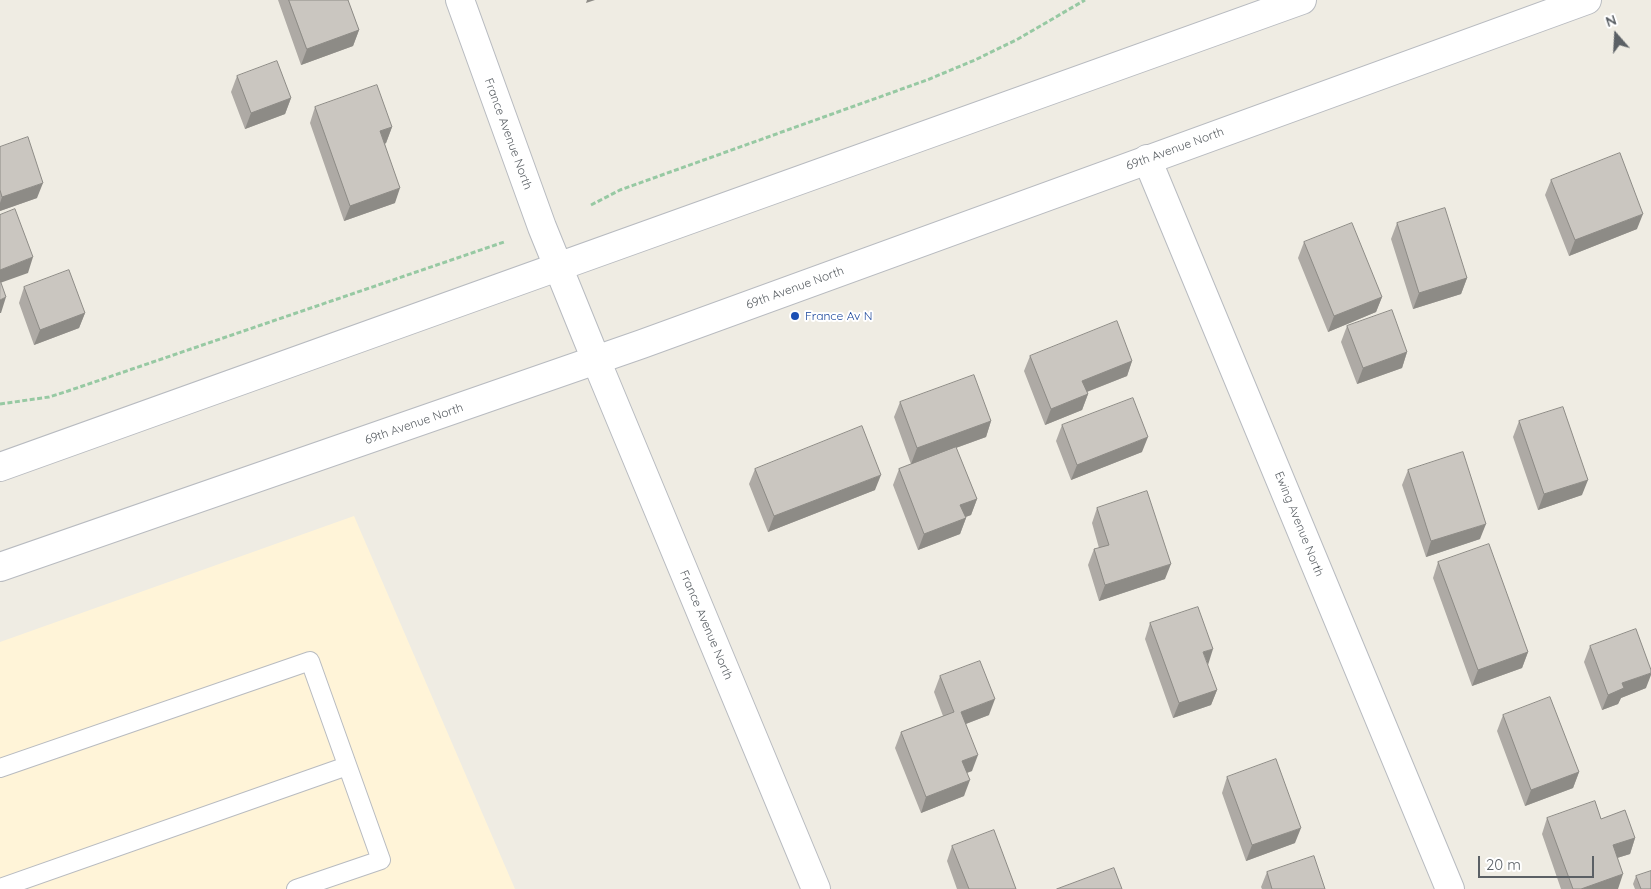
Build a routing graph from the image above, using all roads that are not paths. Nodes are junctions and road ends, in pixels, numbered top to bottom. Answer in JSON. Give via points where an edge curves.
{"nodes":[{"id":1,"x":460,"y":0,"type":"edge"},
{"id":2,"x":1302,"y":0,"type":"edge"},
{"id":3,"x":1587,"y":0,"type":"edge"},
{"id":4,"x":1148,"y":159,"type":"junction"},
{"id":5,"x":558,"y":267,"type":"junction"},
{"id":6,"x":596,"y":360,"type":"junction"},
{"id":7,"x":0,"y":467,"type":"edge"},
{"id":8,"x":0,"y":567,"type":"edge"},
{"id":9,"x":347,"y":766,"type":"junction"},
{"id":10,"x":0,"y":768,"type":"edge"},
{"id":11,"x":0,"y":888,"type":"edge"},
{"id":12,"x":296,"y":889,"type":"edge"},
{"id":13,"x":816,"y":889,"type":"edge"},
{"id":14,"x":1450,"y":889,"type":"edge"}],
"edges":[{"from":1,"to":5,"type":"street","name":"France Avenue North"},
{"from":2,"to":5,"type":"street"},
{"from":3,"to":4,"type":"street","name":"69th Avenue North"},
{"from":4,"to":6,"type":"street","name":"69th Avenue North"},
{"from":4,"to":14,"type":"street","name":"Ewing Avenue North"},
{"from":5,"to":6,"type":"street","name":"France Avenue North"},
{"from":5,"to":7,"type":"street"},
{"from":6,"to":8,"type":"street","name":"69th Avenue North"},
{"from":6,"to":13,"type":"street","name":"France Avenue North"},
{"from":9,"to":10,"type":"lane","via":[[310,661]]},
{"from":9,"to":11,"type":"lane"},
{"from":9,"to":12,"type":"lane","via":[[380,860]]}]}
